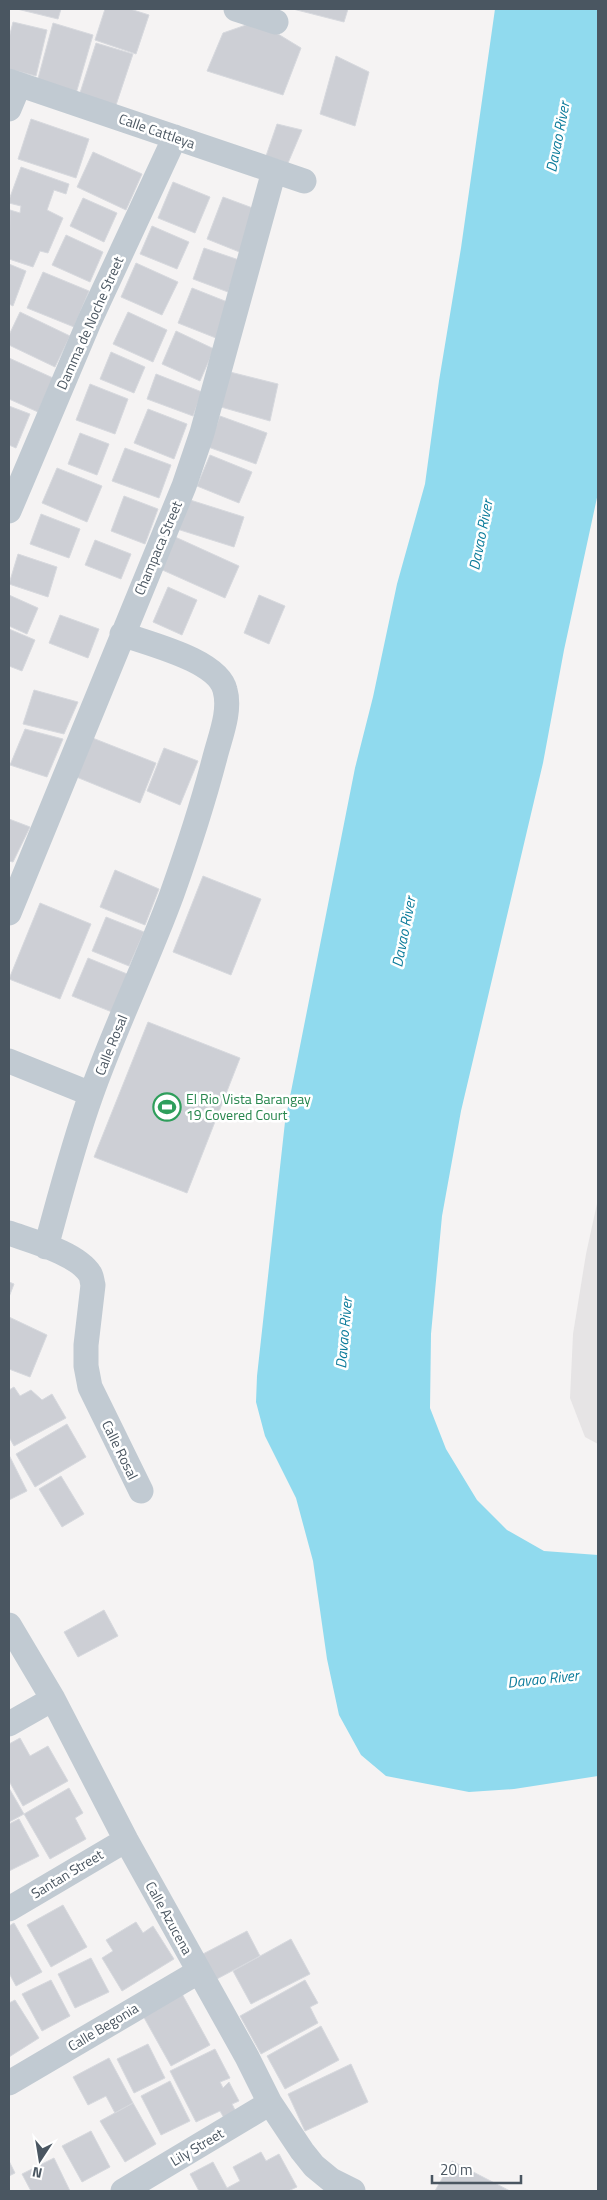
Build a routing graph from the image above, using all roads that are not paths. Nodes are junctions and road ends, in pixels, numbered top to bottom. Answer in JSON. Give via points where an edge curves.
{"nodes":[{"id":1,"x":236,"y":9,"type":"edge"},
{"id":2,"x":276,"y":22,"type":"dead end"},
{"id":3,"x":14,"y":83,"type":"edge"},
{"id":4,"x":9,"y":109,"type":"edge"},
{"id":5,"x":175,"y":137,"type":"junction"},
{"id":6,"x":274,"y":172,"type":"junction"},
{"id":7,"x":304,"y":181,"type":"dead end"},
{"id":8,"x":9,"y":510,"type":"edge"},
{"id":9,"x":122,"y":634,"type":"junction"},
{"id":10,"x":15,"y":882,"type":"edge"},
{"id":11,"x":9,"y":913,"type":"edge"},
{"id":12,"x":9,"y":1060,"type":"edge"},
{"id":13,"x":91,"y":1094,"type":"junction"},
{"id":14,"x":9,"y":1233,"type":"edge"},
{"id":15,"x":46,"y":1247,"type":"junction"},
{"id":16,"x":141,"y":1491,"type":"dead end"},
{"id":17,"x":9,"y":1625,"type":"edge"},
{"id":18,"x":53,"y":1699,"type":"junction"},
{"id":19,"x":9,"y":1724,"type":"edge"},
{"id":20,"x":126,"y":1840,"type":"junction"},
{"id":21,"x":9,"y":1909,"type":"edge"},
{"id":22,"x":198,"y":1972,"type":"junction"},
{"id":23,"x":9,"y":2083,"type":"edge"},
{"id":24,"x":270,"y":2103,"type":"junction"},
{"id":25,"x":123,"y":2191,"type":"edge"},
{"id":26,"x":353,"y":2191,"type":"edge"}],
"edges":[{"from":1,"to":2,"type":"street"},
{"from":3,"to":4,"type":"street"},
{"from":3,"to":5,"type":"street","name":"Calle Cattleya"},
{"from":5,"to":6,"type":"street","name":"Calle Cattleya"},
{"from":5,"to":8,"type":"street","name":"Damma de Noche Street","via":[[89,322]]},
{"from":6,"to":7,"type":"street","name":"Calle Cattleya"},
{"from":6,"to":9,"type":"street","name":"Champaca Street","via":[[202,433],[184,486]]},
{"from":9,"to":10,"type":"street","name":"Champaca Street"},
{"from":9,"to":13,"type":"street","name":"Calle Rosal","via":[[205,666],[219,676],[227,705],[209,779],[172,895]]},
{"from":10,"to":11,"type":"street","name":"Champaca Street"},
{"from":12,"to":13,"type":"street"},
{"from":13,"to":15,"type":"street","name":"Calle Rosal"},
{"from":14,"to":15,"type":"street"},
{"from":15,"to":16,"type":"street","name":"Calle Rosal","via":[[71,1258],[90,1275],[93,1285],[86,1345],[90,1387]]},
{"from":17,"to":18,"type":"street","name":"Calle Azucena"},
{"from":18,"to":19,"type":"street"},
{"from":18,"to":20,"type":"street","name":"Calle Azucena"},
{"from":20,"to":21,"type":"street","name":"Santan Street"},
{"from":20,"to":22,"type":"street","name":"Calle Azucena"},
{"from":22,"to":23,"type":"street","name":"Calle Begonia"},
{"from":22,"to":24,"type":"street","name":"Calle Azucena"},
{"from":24,"to":25,"type":"street","name":"Lily Street"},
{"from":24,"to":26,"type":"street","name":"Calle Azucena","via":[[314,2166],[331,2180]]}]}
